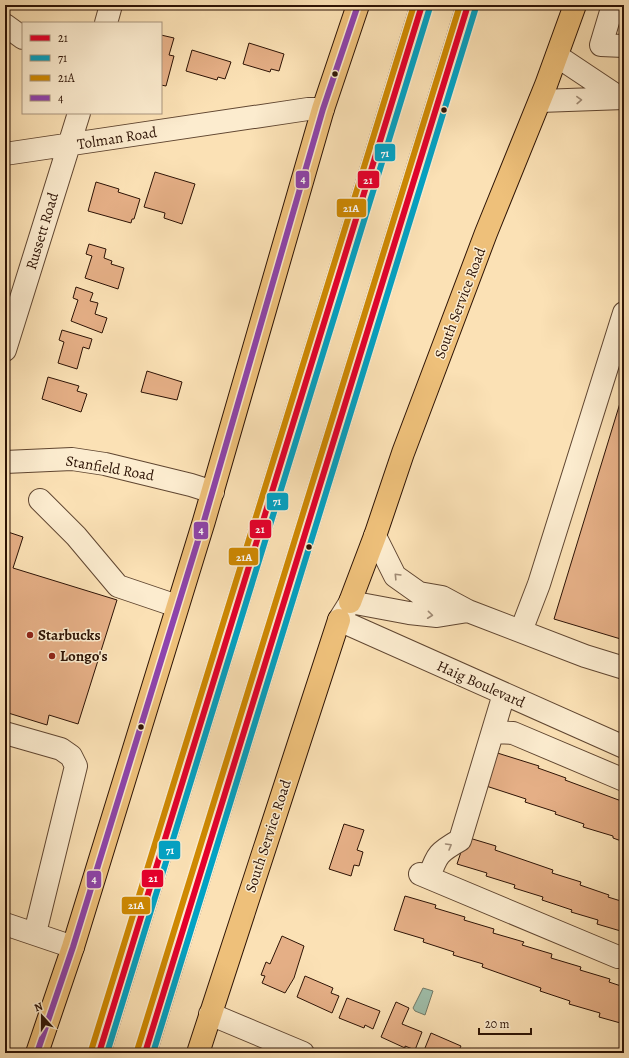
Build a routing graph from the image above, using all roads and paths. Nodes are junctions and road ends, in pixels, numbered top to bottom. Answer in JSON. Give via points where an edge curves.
{"nodes":[{"id":1,"x":111,"y":5,"type":"edge"},
{"id":2,"x":358,"y":5,"type":"edge"},
{"id":3,"x":422,"y":5,"type":"edge"},
{"id":4,"x":468,"y":5,"type":"edge"},
{"id":5,"x":575,"y":5,"type":"edge"},
{"id":6,"x":613,"y":5,"type":"edge"},
{"id":7,"x":106,"y":22,"type":"edge"},
{"id":8,"x":5,"y":24,"type":"edge"},
{"id":9,"x":22,"y":37,"type":"edge"},
{"id":10,"x":624,"y":46,"type":"edge"},
{"id":11,"x":557,"y":56,"type":"junction"},
{"id":12,"x":622,"y":98,"type":"edge"},
{"id":13,"x":540,"y":101,"type":"junction"},
{"id":14,"x":323,"y":109,"type":"junction"},
{"id":15,"x":79,"y":114,"type":"edge"},
{"id":16,"x":68,"y":146,"type":"junction"},
{"id":17,"x":5,"y":154,"type":"edge"},
{"id":18,"x":624,"y":313,"type":"edge"},
{"id":19,"x":5,"y":350,"type":"edge"},
{"id":20,"x":5,"y":462,"type":"edge"},
{"id":21,"x":213,"y":492,"type":"junction"},
{"id":22,"x":40,"y":500,"type":"dead end"},
{"id":23,"x":376,"y":536,"type":"junction"},
{"id":24,"x":419,"y":593,"type":"junction"},
{"id":25,"x":177,"y":606,"type":"junction"},
{"id":26,"x":345,"y":611,"type":"junction"},
{"id":27,"x":468,"y":611,"type":"junction"},
{"id":28,"x":521,"y":631,"type":"junction"},
{"id":29,"x":624,"y":668,"type":"edge"},
{"id":30,"x":504,"y":694,"type":"junction"},
{"id":31,"x":493,"y":732,"type":"junction"},
{"id":32,"x":5,"y":733,"type":"edge"},
{"id":33,"x":624,"y":746,"type":"edge"},
{"id":34,"x":624,"y":780,"type":"edge"},
{"id":35,"x":5,"y":924,"type":"edge"},
{"id":36,"x":35,"y":933,"type":"junction"},
{"id":37,"x":73,"y":947,"type":"junction"},
{"id":38,"x":624,"y":957,"type":"edge"},
{"id":39,"x":210,"y":1014,"type":"junction"},
{"id":40,"x":37,"y":1053,"type":"edge"},
{"id":41,"x":100,"y":1053,"type":"edge"},
{"id":42,"x":145,"y":1053,"type":"edge"},
{"id":43,"x":198,"y":1053,"type":"edge"},
{"id":44,"x":303,"y":1053,"type":"edge"}],
"edges":[{"from":1,"to":7,"type":"street"},
{"from":2,"to":14,"type":"main road"},
{"from":3,"to":41,"type":"main road"},
{"from":4,"to":42,"type":"main road"},
{"from":5,"to":11,"type":"main road","name":"South Service Road"},
{"from":6,"to":10,"type":"street","via":[[601,45]]},
{"from":8,"to":9,"type":"street"},
{"from":11,"to":12,"type":"street"},
{"from":11,"to":13,"type":"main road","name":"South Service Road"},
{"from":13,"to":12,"type":"street","one_way":true},
{"from":13,"to":23,"type":"main road","name":"South Service Road","via":[[486,233],[403,453]]},
{"from":14,"to":16,"type":"street","name":"Tolman Road","via":[[308,109]]},
{"from":14,"to":21,"type":"main road"},
{"from":15,"to":16,"type":"street","name":"Russett Road"},
{"from":16,"to":17,"type":"street","name":"Tolman Road"},
{"from":16,"to":19,"type":"street","name":"Russett Road"},
{"from":18,"to":28,"type":"street","via":[[539,584]]},
{"from":20,"to":21,"type":"street","name":"Stanfield Road","via":[[72,459],[105,464]]},
{"from":21,"to":25,"type":"main road"},
{"from":22,"to":25,"type":"street","via":[[76,536],[118,586]]},
{"from":24,"to":23,"type":"street","one_way":true,"via":[[395,576]]},
{"from":23,"to":26,"type":"main road","name":"South Service Road"},
{"from":24,"to":26,"type":"street"},
{"from":24,"to":27,"type":"street","via":[[442,597]]},
{"from":25,"to":37,"type":"main road"},
{"from":26,"to":27,"type":"street","one_way":true,"via":[[437,616]]},
{"from":26,"to":30,"type":"street","name":"Haig Boulevard"},
{"from":26,"to":39,"type":"main road","name":"South Service Road"},
{"from":27,"to":28,"type":"street"},
{"from":28,"to":29,"type":"street"},
{"from":30,"to":31,"type":"street"},
{"from":30,"to":33,"type":"street","name":"Haig Boulevard"},
{"from":31,"to":34,"type":"street","via":[[513,733]]},
{"from":38,"to":31,"type":"street","one_way":true,"via":[[618,957],[424,876],[442,850],[460,840]]},
{"from":32,"to":36,"type":"street","via":[[61,749],[71,756],[76,766]]},
{"from":35,"to":36,"type":"street"},
{"from":36,"to":37,"type":"street"},
{"from":37,"to":40,"type":"main road"},
{"from":39,"to":43,"type":"main road","name":"South Service Road"},
{"from":39,"to":44,"type":"street"}]}
